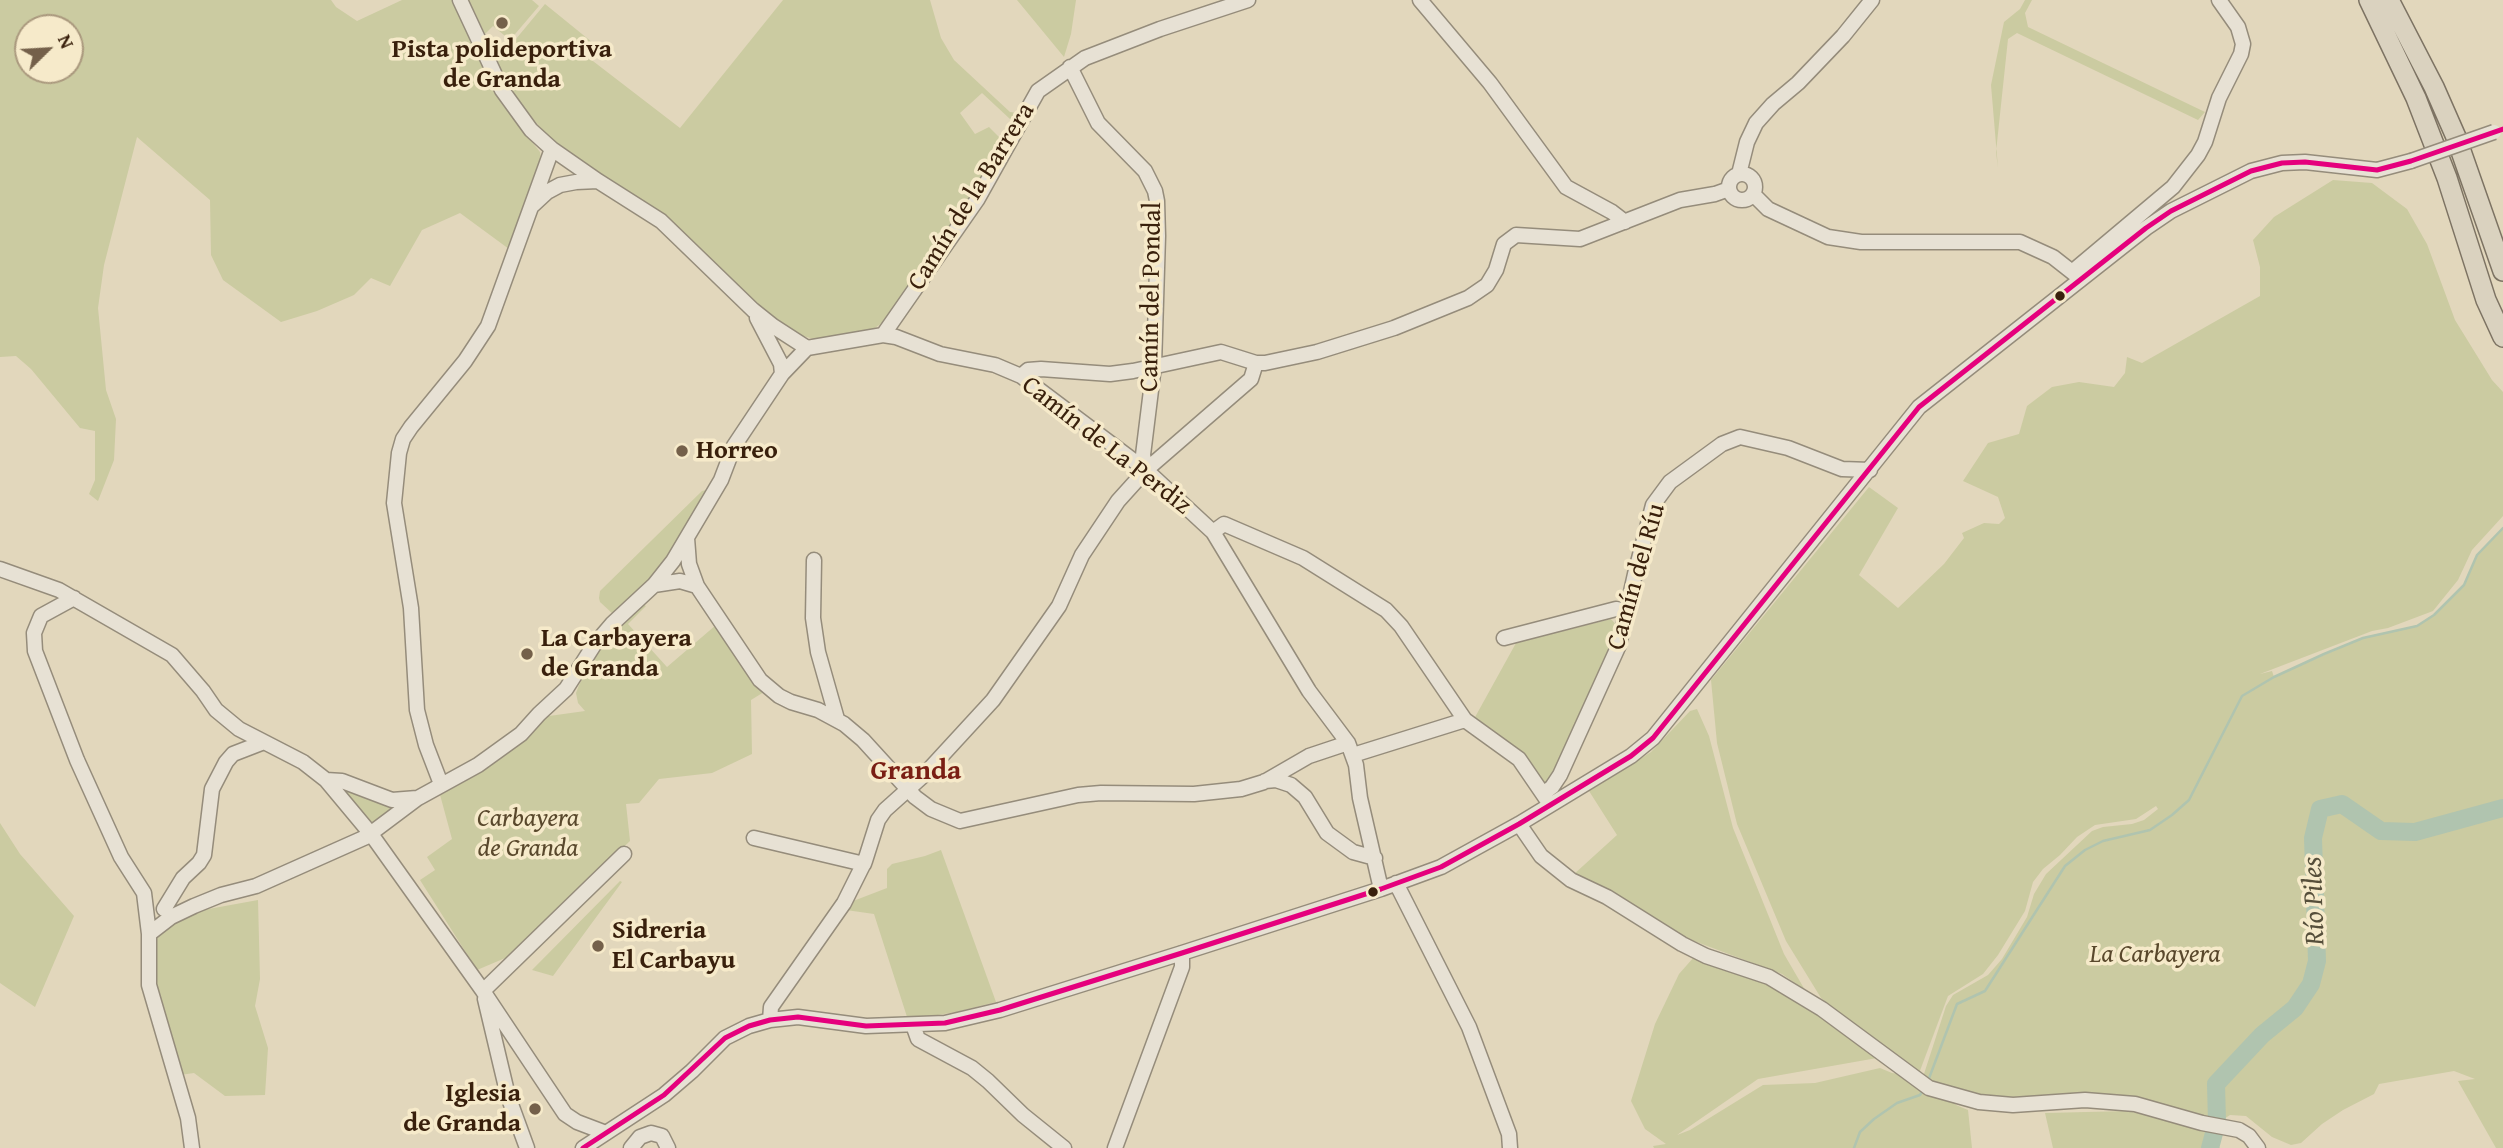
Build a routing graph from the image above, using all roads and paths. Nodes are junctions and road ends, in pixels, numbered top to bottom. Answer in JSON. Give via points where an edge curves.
{"nodes":[{"id":1,"x":460,"y":0,"type":"edge"},
{"id":2,"x":1248,"y":0,"type":"edge"},
{"id":3,"x":1420,"y":0,"type":"edge"},
{"id":4,"x":1872,"y":0,"type":"edge"},
{"id":5,"x":2219,"y":0,"type":"edge"},
{"id":6,"x":2369,"y":0,"type":"edge"},
{"id":7,"x":2389,"y":0,"type":"edge"},
{"id":8,"x":2398,"y":0,"type":"edge"},
{"id":9,"x":1070,"y":67,"type":"junction"},
{"id":10,"x":2498,"y":130,"type":"edge"},
{"id":11,"x":552,"y":149,"type":"junction"},
{"id":12,"x":1739,"y":174,"type":"junction"},
{"id":13,"x":598,"y":181,"type":"junction"},
{"id":14,"x":1729,"y":189,"type":"junction"},
{"id":15,"x":1753,"y":194,"type":"junction"},
{"id":16,"x":530,"y":209,"type":"junction"},
{"id":17,"x":1625,"y":222,"type":"junction"},
{"id":18,"x":2462,"y":225,"type":"junction"},
{"id":19,"x":2503,"y":240,"type":"edge"},
{"id":20,"x":2503,"y":271,"type":"edge"},
{"id":21,"x":2077,"y":275,"type":"junction"},
{"id":22,"x":753,"y":310,"type":"junction"},
{"id":23,"x":2503,"y":321,"type":"edge"},
{"id":24,"x":883,"y":335,"type":"junction"},
{"id":25,"x":2503,"y":337,"type":"edge"},
{"id":26,"x":807,"y":348,"type":"junction"},
{"id":27,"x":1256,"y":363,"type":"junction"},
{"id":28,"x":1154,"y":366,"type":"junction"},
{"id":29,"x":782,"y":374,"type":"junction"},
{"id":30,"x":1021,"y":376,"type":"junction"},
{"id":31,"x":1146,"y":470,"type":"junction"},
{"id":32,"x":1870,"y":470,"type":"junction"},
{"id":33,"x":1213,"y":532,"type":"junction"},
{"id":34,"x":687,"y":536,"type":"junction"},
{"id":35,"x":814,"y":560,"type":"dead end"},
{"id":36,"x":0,"y":569,"type":"edge"},
{"id":37,"x":654,"y":585,"type":"junction"},
{"id":38,"x":697,"y":586,"type":"junction"},
{"id":39,"x":74,"y":598,"type":"junction"},
{"id":40,"x":1627,"y":611,"type":"junction"},
{"id":41,"x":1504,"y":638,"type":"dead end"},
{"id":42,"x":837,"y":719,"type":"junction"},
{"id":43,"x":1465,"y":720,"type":"junction"},
{"id":44,"x":264,"y":742,"type":"junction"},
{"id":45,"x":1351,"y":749,"type":"junction"},
{"id":46,"x":326,"y":780,"type":"junction"},
{"id":47,"x":1264,"y":782,"type":"junction"},
{"id":48,"x":441,"y":784,"type":"junction"},
{"id":49,"x":908,"y":789,"type":"junction"},
{"id":50,"x":418,"y":798,"type":"junction"},
{"id":51,"x":1547,"y":799,"type":"junction"},
{"id":52,"x":1519,"y":824,"type":"junction"},
{"id":53,"x":371,"y":834,"type":"junction"},
{"id":54,"x":754,"y":838,"type":"dead end"},
{"id":55,"x":624,"y":854,"type":"dead end"},
{"id":56,"x":864,"y":864,"type":"junction"},
{"id":57,"x":1376,"y":864,"type":"junction"},
{"id":58,"x":1396,"y":883,"type":"junction"},
{"id":59,"x":141,"y":886,"type":"junction"},
{"id":60,"x":1381,"y":889,"type":"junction"},
{"id":61,"x":1348,"y":900,"type":"junction"},
{"id":62,"x":168,"y":913,"type":"junction"},
{"id":63,"x":149,"y":934,"type":"junction"},
{"id":64,"x":1182,"y":953,"type":"junction"},
{"id":65,"x":483,"y":991,"type":"junction"},
{"id":66,"x":770,"y":1020,"type":"junction"},
{"id":67,"x":913,"y":1025,"type":"junction"},
{"id":68,"x":534,"y":1066,"type":"junction"},
{"id":69,"x":504,"y":1078,"type":"junction"},
{"id":70,"x":593,"y":1137,"type":"edge"},
{"id":71,"x":192,"y":1148,"type":"edge"},
{"id":72,"x":527,"y":1148,"type":"edge"},
{"id":73,"x":631,"y":1148,"type":"edge"},
{"id":74,"x":668,"y":1148,"type":"edge"},
{"id":75,"x":1064,"y":1148,"type":"edge"},
{"id":76,"x":1115,"y":1148,"type":"edge"},
{"id":77,"x":1510,"y":1148,"type":"edge"},
{"id":78,"x":2258,"y":1148,"type":"edge"}],
"edges":[{"from":1,"to":11,"type":"street","via":[[502,90],[531,130]]},
{"from":2,"to":9,"type":"street","name":"Camín de la Barrera","via":[[1160,29]]},
{"from":3,"to":17,"type":"street","via":[[1490,83],[1566,187]]},
{"from":4,"to":12,"type":"street","via":[[1843,36],[1756,123]]},
{"from":5,"to":21,"type":"street","via":[[2238,27],[2243,44],[2205,142],[2173,187]]},
{"from":6,"to":18,"type":"highway","via":[[2416,98]]},
{"from":7,"to":20,"type":"highway","via":[[2450,125]]},
{"from":8,"to":19,"type":"highway","via":[[2431,61]]},
{"from":9,"to":24,"type":"street","name":"Camín de la Barrera","via":[[1038,91],[977,200]]},
{"from":9,"to":28,"type":"street","name":"Camín del Pondal","via":[[1098,123],[1145,171],[1155,191]]},
{"from":10,"to":21,"type":"street","bridge":true,"via":[[2377,170],[2305,162],[2251,171],[2171,211]]},
{"from":11,"to":13,"type":"street"},
{"from":11,"to":16,"type":"street"},
{"from":12,"to":14,"type":"street","via":[[1730,181]]},
{"from":12,"to":15,"type":"street","via":[[1754,182]]},
{"from":13,"to":16,"type":"street","via":[[559,185]]},
{"from":13,"to":22,"type":"street","via":[[661,221]]},
{"from":14,"to":15,"type":"street","via":[[1741,200]]},
{"from":14,"to":17,"type":"street","via":[[1680,200]]},
{"from":15,"to":21,"type":"street","via":[[1768,209],[1828,237],[1861,242],[2020,242],[2053,257]]},
{"from":16,"to":48,"type":"street","via":[[488,326],[411,427],[399,453],[394,503],[411,608],[417,710]]},
{"from":17,"to":27,"type":"street","via":[[1580,239],[1516,235],[1504,244],[1492,279],[1468,298],[1317,352]]},
{"from":18,"to":23,"type":"highway"},
{"from":18,"to":25,"type":"highway"},
{"from":21,"to":32,"type":"street","via":[[1919,407]]},
{"from":22,"to":26,"type":"street"},
{"from":22,"to":29,"type":"street"},
{"from":24,"to":26,"type":"street","name":"Camín de La Perdiz"},
{"from":24,"to":30,"type":"street","name":"Camín de La Perdiz"},
{"from":26,"to":29,"type":"street"},
{"from":27,"to":28,"type":"street","via":[[1221,352]]},
{"from":27,"to":31,"type":"street","via":[[1251,379]]},
{"from":28,"to":30,"type":"street","via":[[1110,374],[1041,369]]},
{"from":28,"to":31,"type":"street","name":"Camín del Pondal","via":[[1143,455]]},
{"from":29,"to":34,"type":"street","via":[[734,446],[721,480]]},
{"from":30,"to":31,"type":"street","name":"Camín de La Perdiz"},
{"from":31,"to":33,"type":"street","name":"Camín de La Perdiz"},
{"from":31,"to":49,"type":"street","via":[[1104,520],[1059,606],[993,700]]},
{"from":32,"to":40,"type":"street","name":"Camín del Ríu","via":[[1842,469],[1747,438],[1722,443],[1679,474],[1653,505]]},
{"from":32,"to":51,"type":"street","via":[[1653,738],[1631,756]]},
{"from":33,"to":43,"type":"street","via":[[1224,524],[1303,558],[1371,599],[1401,626]]},
{"from":33,"to":45,"type":"street","name":"Camín de La Perdiz","via":[[1309,691]]},
{"from":34,"to":37,"type":"street"},
{"from":34,"to":38,"type":"street","via":[[689,564]]},
{"from":35,"to":42,"type":"street","via":[[813,618]]},
{"from":36,"to":39,"type":"street"},
{"from":37,"to":38,"type":"street","via":[[680,581]]},
{"from":37,"to":48,"type":"street","via":[[612,624],[566,690],[521,734]]},
{"from":38,"to":42,"type":"street","via":[[760,680],[779,696]]},
{"from":39,"to":44,"type":"street","via":[[172,655],[216,710]]},
{"from":39,"to":59,"type":"street","via":[[41,616],[34,633],[35,651],[121,858]]},
{"from":40,"to":41,"type":"street","via":[[1616,609]]},
{"from":40,"to":51,"type":"street","name":"Camín del Ríu","via":[[1610,668]]},
{"from":42,"to":49,"type":"street"},
{"from":43,"to":45,"type":"street"},
{"from":43,"to":51,"type":"street","via":[[1519,759]]},
{"from":44,"to":46,"type":"street"},
{"from":44,"to":62,"type":"street","via":[[233,754],[226,762],[212,789],[204,855],[183,878]]},
{"from":45,"to":47,"type":"street","via":[[1309,756]]},
{"from":45,"to":57,"type":"street","name":"Camín de La Perdiz"},
{"from":46,"to":50,"type":"street","via":[[342,781],[392,800]]},
{"from":46,"to":53,"type":"street"},
{"from":47,"to":49,"type":"street","via":[[1220,792],[1079,795],[960,821],[931,809]]},
{"from":47,"to":57,"type":"street","via":[[1291,785],[1305,797],[1327,833]]},
{"from":48,"to":50,"type":"street"},
{"from":49,"to":56,"type":"street","via":[[878,820]]},
{"from":50,"to":53,"type":"street"},
{"from":51,"to":52,"type":"street"},
{"from":52,"to":58,"type":"street","via":[[1441,867]]},
{"from":52,"to":78,"type":"street","via":[[1541,856],[1571,880],[1706,956],[1769,977],[1842,1023],[1927,1087],[1979,1102],[2013,1105],[2123,1102],[2239,1130]]},
{"from":53,"to":62,"type":"street","via":[[256,886]]},
{"from":53,"to":65,"type":"street"},
{"from":54,"to":56,"type":"street"},
{"from":55,"to":65,"type":"street"},
{"from":56,"to":66,"type":"street","via":[[834,921],[771,1007]]},
{"from":57,"to":60,"type":"street","name":"Camín de La Perdiz"},
{"from":57,"to":61,"type":"street"},
{"from":58,"to":60,"type":"street"},
{"from":58,"to":77,"type":"street","via":[[1473,1036]]},
{"from":59,"to":62,"type":"street"},
{"from":59,"to":63,"type":"street"},
{"from":60,"to":61,"type":"street"},
{"from":61,"to":64,"type":"street"},
{"from":62,"to":63,"type":"street"},
{"from":63,"to":71,"type":"street","via":[[149,985]]},
{"from":64,"to":67,"type":"street","via":[[1000,1010]]},
{"from":64,"to":76,"type":"street","via":[[1182,967]]},
{"from":65,"to":68,"type":"street"},
{"from":65,"to":69,"type":"street"},
{"from":66,"to":67,"type":"street","via":[[799,1017],[866,1026]]},
{"from":66,"to":70,"type":"street","via":[[725,1038],[664,1096]]},
{"from":67,"to":75,"type":"street","via":[[918,1039],[972,1068]]},
{"from":68,"to":69,"type":"street","via":[[516,1057],[507,1064]]},
{"from":68,"to":70,"type":"street","via":[[565,1114]]},
{"from":69,"to":72,"type":"street"},
{"from":73,"to":74,"type":"street","via":[[651,1133],[662,1136]]}]}
